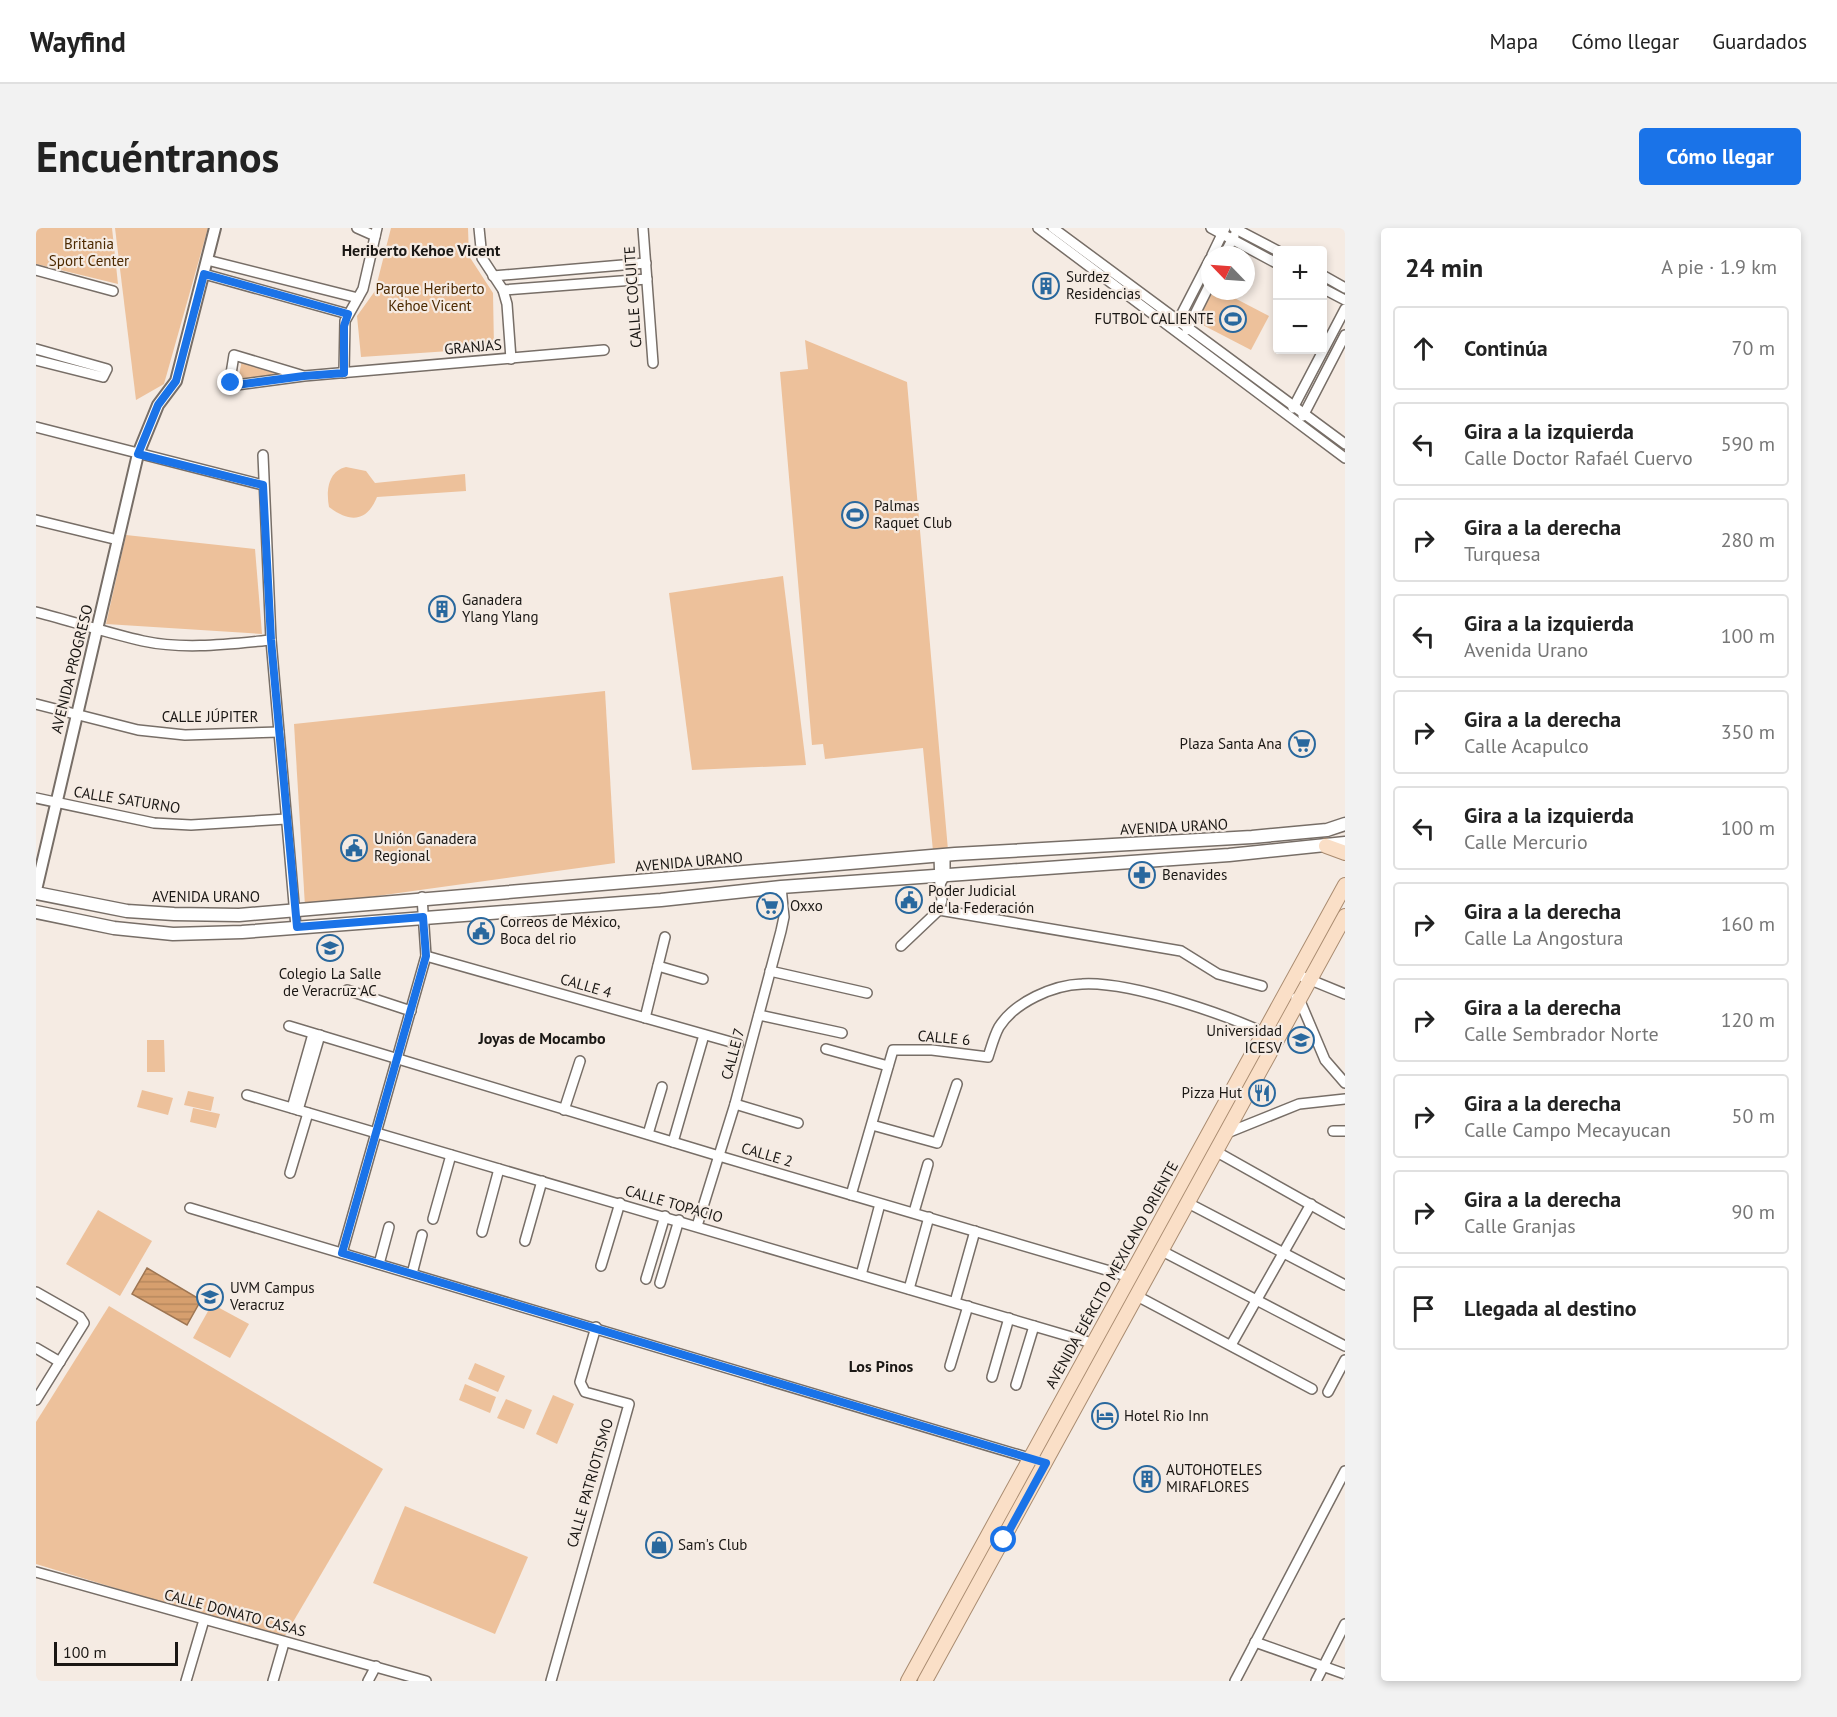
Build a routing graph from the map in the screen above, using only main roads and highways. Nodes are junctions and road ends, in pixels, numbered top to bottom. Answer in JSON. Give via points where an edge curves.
{"nodes":[{"id":1,"x":1345,"y":824,"type":"edge"},
{"id":2,"x":1345,"y":843,"type":"edge"},
{"id":3,"x":1326,"y":846,"type":"junction"},
{"id":4,"x":1345,"y":853,"type":"edge"},
{"id":5,"x":848,"y":863,"type":"junction"},
{"id":6,"x":850,"y":883,"type":"junction"},
{"id":7,"x":1345,"y":885,"type":"edge"},
{"id":8,"x":36,"y":892,"type":"edge"},
{"id":9,"x":36,"y":912,"type":"edge"},
{"id":10,"x":1345,"y":916,"type":"edge"},
{"id":11,"x":908,"y":1681,"type":"edge"},
{"id":12,"x":925,"y":1681,"type":"edge"}],
"edges":[{"from":1,"to":5,"type":"main road","name":"AVENIDA URANO","via":[[1327,830],[1233,839]]},
{"from":2,"to":3,"type":"main road","name":"AVENIDA URANO"},
{"from":3,"to":4,"type":"main road"},
{"from":3,"to":6,"type":"main road","name":"AVENIDA URANO","via":[[942,879]]},
{"from":5,"to":6,"type":"main road"},
{"from":5,"to":8,"type":"main road","name":"AVENIDA URANO","via":[[239,915],[127,911]]},
{"from":6,"to":9,"type":"main road","name":"AVENIDA URANO","via":[[173,934],[114,928]]},
{"from":7,"to":11,"type":"main road","name":"AVENIDA EJÉRCITO MEXICANO ORIENTE"},
{"from":10,"to":12,"type":"main road"}]}
